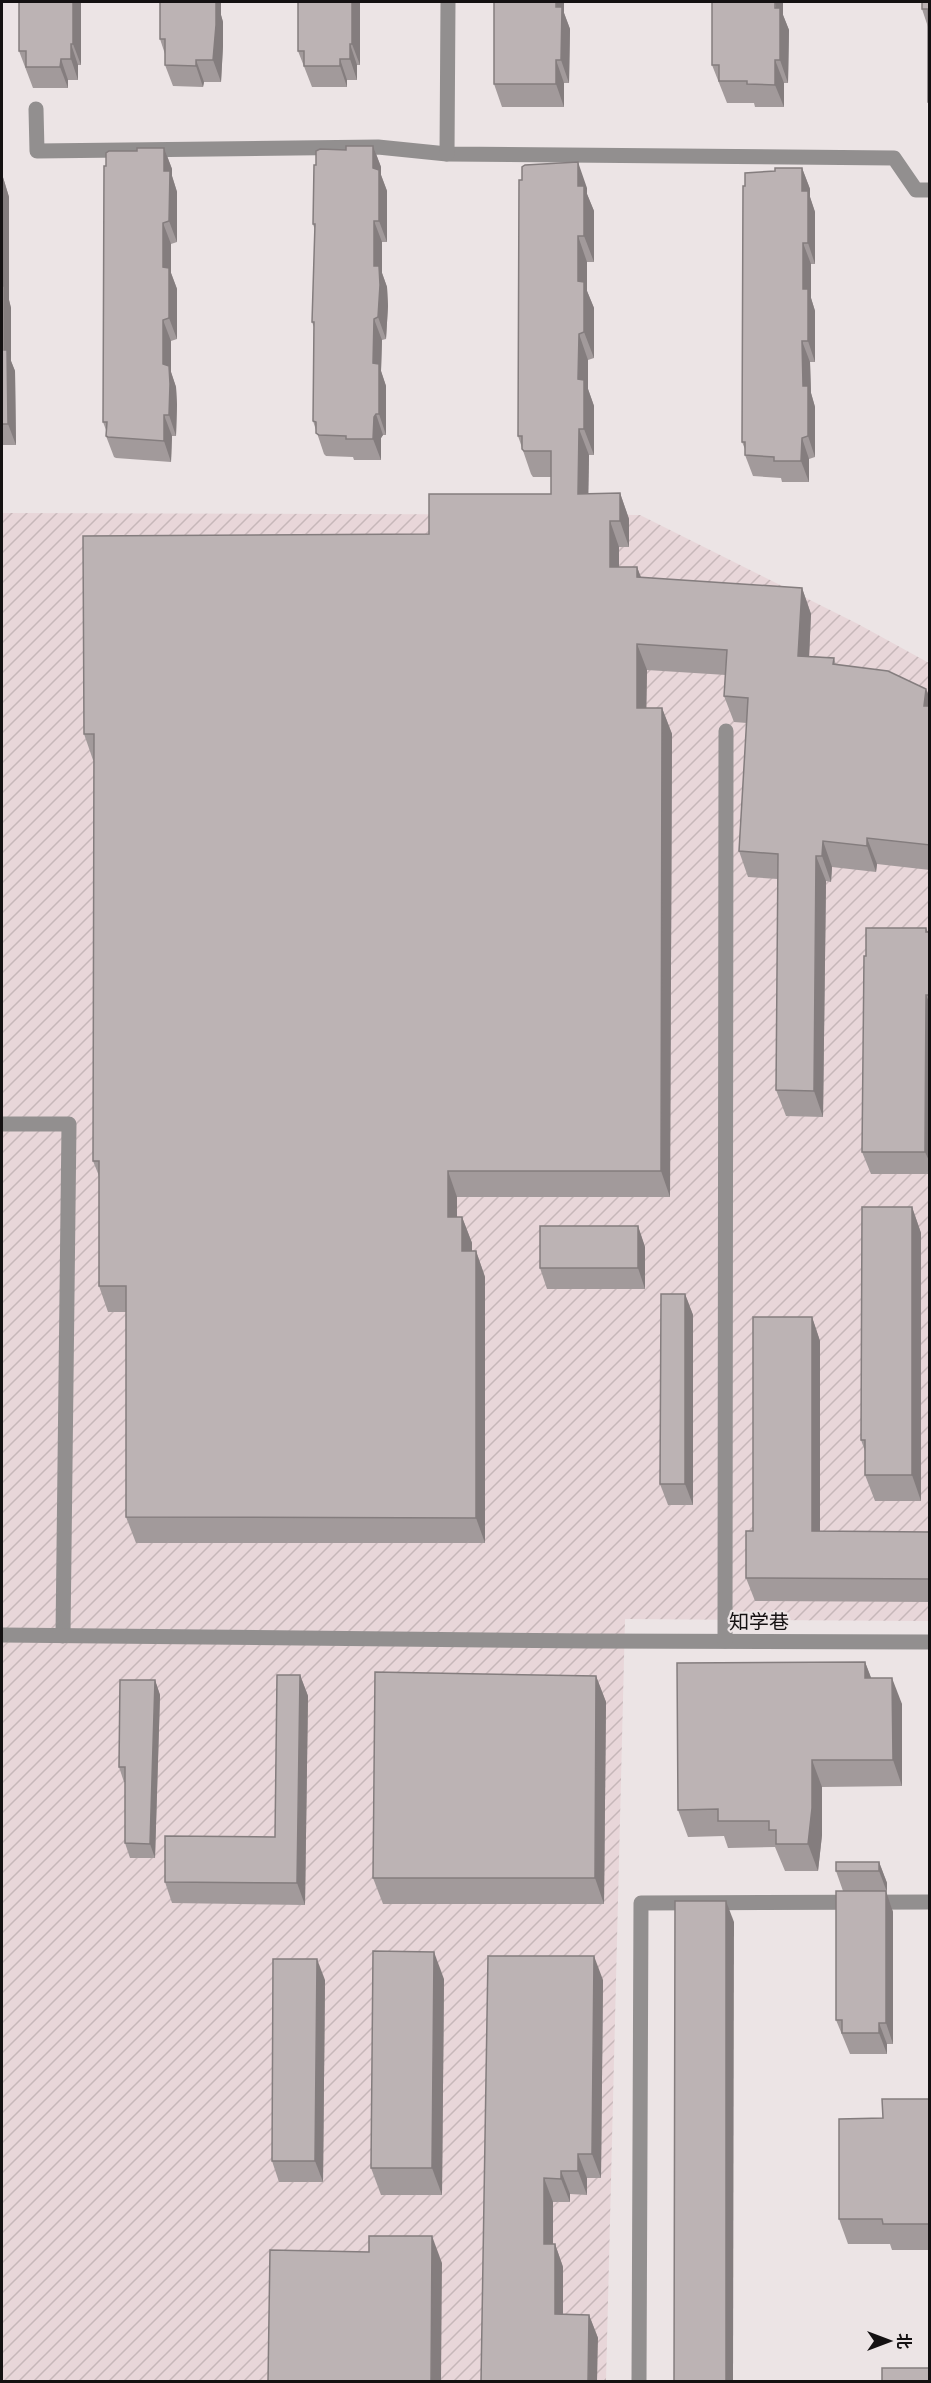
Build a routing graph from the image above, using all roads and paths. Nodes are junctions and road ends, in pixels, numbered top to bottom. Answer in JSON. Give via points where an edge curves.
{"nodes":[{"id":1,"x":448,"y":2,"type":"edge"},
{"id":2,"x":36,"y":109,"type":"dead end"},
{"id":3,"x":447,"y":154,"type":"junction"},
{"id":4,"x":930,"y":189,"type":"edge"},
{"id":5,"x":726,"y":731,"type":"dead end"},
{"id":6,"x":2,"y":1124,"type":"edge"},
{"id":7,"x":2,"y":1635,"type":"edge"},
{"id":8,"x":63,"y":1636,"type":"junction"},
{"id":9,"x":725,"y":1641,"type":"junction"},
{"id":10,"x":930,"y":1642,"type":"edge"},
{"id":11,"x":930,"y":1902,"type":"edge"},
{"id":12,"x":639,"y":2382,"type":"edge"}],
"edges":[{"from":1,"to":3,"type":"street"},
{"from":2,"to":3,"type":"street","via":[[37,151],[378,147]]},
{"from":3,"to":4,"type":"street","via":[[894,158],[916,190]]},
{"from":5,"to":9,"type":"street"},
{"from":6,"to":8,"type":"street","via":[[69,1124]]},
{"from":7,"to":8,"type":"street","name":"知学巷"},
{"from":8,"to":9,"type":"street","name":"知学巷"},
{"from":9,"to":10,"type":"street","name":"知学巷"},
{"from":11,"to":12,"type":"street","via":[[641,1903]]}]}
